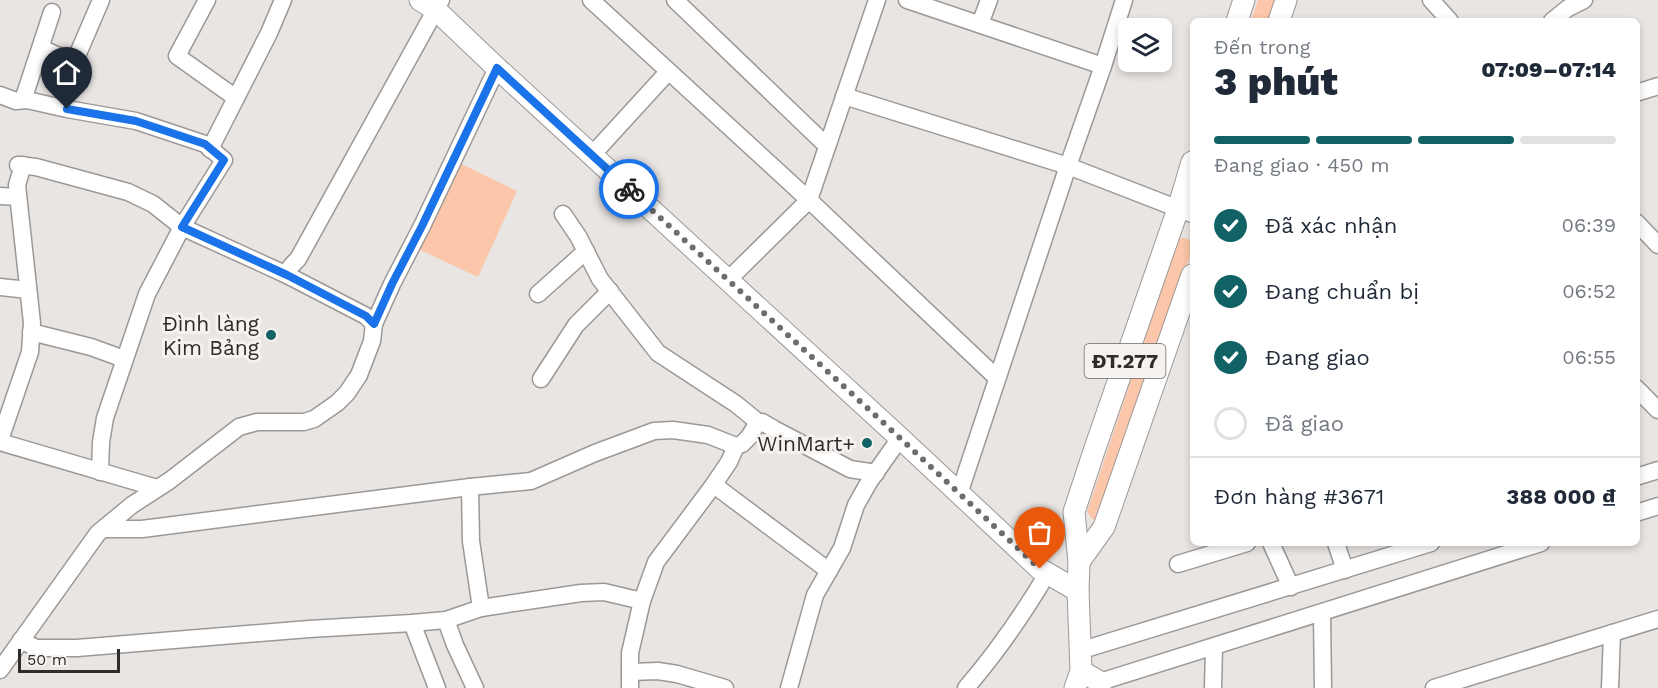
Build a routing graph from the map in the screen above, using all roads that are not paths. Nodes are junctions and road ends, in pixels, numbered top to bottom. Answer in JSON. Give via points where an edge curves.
{"nodes":[{"id":1,"x":101,"y":0,"type":"edge"},
{"id":2,"x":207,"y":0,"type":"edge"},
{"id":3,"x":283,"y":0,"type":"edge"},
{"id":4,"x":591,"y":0,"type":"edge"},
{"id":5,"x":675,"y":0,"type":"edge"},
{"id":6,"x":877,"y":0,"type":"edge"},
{"id":7,"x":907,"y":0,"type":"edge"},
{"id":8,"x":988,"y":0,"type":"edge"},
{"id":9,"x":1124,"y":0,"type":"edge"},
{"id":10,"x":1244,"y":0,"type":"edge"},
{"id":11,"x":1286,"y":0,"type":"edge"},
{"id":12,"x":1431,"y":0,"type":"edge"},
{"id":13,"x":1584,"y":0,"type":"edge"},
{"id":14,"x":432,"y":3,"type":"edge"},
{"id":15,"x":52,"y":12,"type":"dead end"},
{"id":16,"x":1238,"y":18,"type":"edge"},
{"id":17,"x":1280,"y":18,"type":"edge"},
{"id":18,"x":1447,"y":18,"type":"edge"},
{"id":19,"x":1556,"y":18,"type":"edge"},
{"id":20,"x":980,"y":24,"type":"junction"},
{"id":21,"x":41,"y":48,"type":"junction"},
{"id":22,"x":1104,"y":66,"type":"junction"},
{"id":23,"x":497,"y":68,"type":"junction"},
{"id":24,"x":668,"y":72,"type":"junction"},
{"id":25,"x":1658,"y":86,"type":"edge"},
{"id":26,"x":1640,"y":92,"type":"edge"},
{"id":27,"x":0,"y":95,"type":"edge"},
{"id":28,"x":844,"y":96,"type":"junction"},
{"id":29,"x":236,"y":98,"type":"junction"},
{"id":30,"x":23,"y":100,"type":"junction"},
{"id":31,"x":827,"y":146,"type":"junction"},
{"id":32,"x":210,"y":149,"type":"junction"},
{"id":33,"x":592,"y":155,"type":"junction"},
{"id":34,"x":1068,"y":166,"type":"junction"},
{"id":35,"x":1190,"y":176,"type":"edge"},
{"id":36,"x":0,"y":196,"type":"edge"},
{"id":37,"x":18,"y":197,"type":"junction"},
{"id":38,"x":808,"y":200,"type":"junction"},
{"id":39,"x":1185,"y":211,"type":"edge"},
{"id":40,"x":563,"y":214,"type":"dead end"},
{"id":41,"x":182,"y":227,"type":"junction"},
{"id":42,"x":586,"y":251,"type":"junction"},
{"id":43,"x":287,"y":275,"type":"junction"},
{"id":44,"x":1190,"y":280,"type":"edge"},
{"id":45,"x":727,"y":281,"type":"junction"},
{"id":46,"x":0,"y":286,"type":"edge"},
{"id":47,"x":28,"y":290,"type":"junction"},
{"id":48,"x":610,"y":291,"type":"junction"},
{"id":49,"x":538,"y":294,"type":"dead end"},
{"id":50,"x":374,"y":324,"type":"junction"},
{"id":51,"x":31,"y":332,"type":"junction"},
{"id":52,"x":124,"y":359,"type":"junction"},
{"id":53,"x":997,"y":378,"type":"junction"},
{"id":54,"x":541,"y":379,"type":"dead end"},
{"id":55,"x":1640,"y":392,"type":"edge"},
{"id":56,"x":1658,"y":410,"type":"edge"},
{"id":57,"x":758,"y":422,"type":"junction"},
{"id":58,"x":900,"y":438,"type":"junction"},
{"id":59,"x":0,"y":441,"type":"edge"},
{"id":60,"x":736,"y":446,"type":"junction"},
{"id":61,"x":1658,"y":470,"type":"edge"},
{"id":62,"x":100,"y":472,"type":"junction"},
{"id":63,"x":876,"y":473,"type":"junction"},
{"id":64,"x":1640,"y":476,"type":"edge"},
{"id":65,"x":714,"y":485,"type":"junction"},
{"id":66,"x":470,"y":487,"type":"junction"},
{"id":67,"x":157,"y":489,"type":"junction"},
{"id":68,"x":959,"y":494,"type":"junction"},
{"id":69,"x":1658,"y":506,"type":"edge"},
{"id":70,"x":1640,"y":512,"type":"edge"},
{"id":71,"x":104,"y":529,"type":"junction"},
{"id":72,"x":1237,"y":546,"type":"edge"},
{"id":73,"x":1272,"y":546,"type":"edge"},
{"id":74,"x":1337,"y":546,"type":"edge"},
{"id":75,"x":1421,"y":546,"type":"edge"},
{"id":76,"x":1532,"y":546,"type":"edge"},
{"id":77,"x":1079,"y":562,"type":"junction"},
{"id":78,"x":1178,"y":564,"type":"dead end"},
{"id":79,"x":1345,"y":570,"type":"junction"},
{"id":80,"x":829,"y":571,"type":"junction"},
{"id":81,"x":1047,"y":574,"type":"junction"},
{"id":82,"x":1291,"y":587,"type":"junction"},
{"id":83,"x":1078,"y":591,"type":"junction"},
{"id":84,"x":642,"y":601,"type":"junction"},
{"id":85,"x":481,"y":608,"type":"junction"},
{"id":86,"x":1322,"y":613,"type":"junction"},
{"id":87,"x":1658,"y":619,"type":"edge"},
{"id":88,"x":446,"y":620,"type":"junction"},
{"id":89,"x":412,"y":623,"type":"junction"},
{"id":90,"x":1612,"y":633,"type":"junction"},
{"id":91,"x":21,"y":640,"type":"junction"},
{"id":92,"x":1214,"y":647,"type":"junction"},
{"id":93,"x":0,"y":670,"type":"edge"},
{"id":94,"x":1078,"y":670,"type":"edge"},
{"id":95,"x":630,"y":680,"type":"edge"},
{"id":96,"x":1100,"y":685,"type":"edge"},
{"id":97,"x":437,"y":688,"type":"edge"},
{"id":98,"x":475,"y":688,"type":"edge"},
{"id":99,"x":725,"y":688,"type":"edge"},
{"id":100,"x":789,"y":688,"type":"edge"},
{"id":101,"x":966,"y":688,"type":"edge"},
{"id":102,"x":1213,"y":688,"type":"edge"},
{"id":103,"x":1323,"y":688,"type":"edge"},
{"id":104,"x":1434,"y":688,"type":"edge"},
{"id":105,"x":1610,"y":688,"type":"edge"}],
"edges":[{"from":1,"to":21,"type":"street","via":[[74,63]]},
{"from":2,"to":29,"type":"street","via":[[177,56]]},
{"from":3,"to":29,"type":"street"},
{"from":4,"to":24,"type":"street"},
{"from":5,"to":31,"type":"street"},
{"from":6,"to":28,"type":"street"},
{"from":7,"to":20,"type":"street"},
{"from":8,"to":20,"type":"street"},
{"from":9,"to":22,"type":"street"},
{"from":10,"to":16,"type":"main road"},
{"from":11,"to":17,"type":"main road"},
{"from":12,"to":18,"type":"street"},
{"from":13,"to":19,"type":"street"},
{"from":14,"to":23,"type":"main road"},
{"from":14,"to":43,"type":"street"},
{"from":15,"to":21,"type":"street"},
{"from":20,"to":22,"type":"street"},
{"from":21,"to":30,"type":"street"},
{"from":22,"to":34,"type":"street"},
{"from":23,"to":33,"type":"main road"},
{"from":23,"to":50,"type":"street"},
{"from":24,"to":33,"type":"street"},
{"from":24,"to":38,"type":"street"},
{"from":25,"to":26,"type":"street"},
{"from":27,"to":30,"type":"street"},
{"from":28,"to":31,"type":"street"},
{"from":28,"to":34,"type":"street"},
{"from":29,"to":32,"type":"street"},
{"from":30,"to":32,"type":"street","via":[[136,121]]},
{"from":31,"to":38,"type":"street"},
{"from":32,"to":41,"type":"street","via":[[224,160]]},
{"from":33,"to":45,"type":"main road"},
{"from":34,"to":39,"type":"street"},
{"from":34,"to":53,"type":"street"},
{"from":35,"to":39,"type":"main road","number":"ĐT.277"},
{"from":36,"to":37,"type":"street"},
{"from":37,"to":41,"type":"street","via":[[21,165],[36,167],[128,192],[153,204]]},
{"from":37,"to":47,"type":"street"},
{"from":38,"to":45,"type":"street"},
{"from":38,"to":53,"type":"street"},
{"from":39,"to":77,"type":"main road","number":"ĐT.277","via":[[1074,513]]},
{"from":40,"to":42,"type":"street"},
{"from":41,"to":43,"type":"street"},
{"from":41,"to":52,"type":"street","via":[[147,294]]},
{"from":42,"to":48,"type":"street"},
{"from":42,"to":49,"type":"street"},
{"from":43,"to":50,"type":"street","via":[[366,316]]},
{"from":44,"to":77,"type":"main road","number":"ĐT.277","via":[[1104,527]]},
{"from":45,"to":58,"type":"main road"},
{"from":46,"to":47,"type":"street"},
{"from":47,"to":51,"type":"street"},
{"from":48,"to":54,"type":"street","via":[[576,325]]},
{"from":48,"to":57,"type":"street","via":[[658,353]]},
{"from":50,"to":67,"type":"street","via":[[359,375],[337,403],[304,422],[256,422],[239,427]]},
{"from":51,"to":52,"type":"street"},
{"from":51,"to":59,"type":"street","via":[[30,352]]},
{"from":52,"to":62,"type":"street","via":[[105,418]]},
{"from":53,"to":68,"type":"street"},
{"from":55,"to":56,"type":"street"},
{"from":57,"to":60,"type":"street","via":[[749,437]]},
{"from":57,"to":63,"type":"street","via":[[850,469]]},
{"from":58,"to":63,"type":"street"},
{"from":58,"to":68,"type":"main road"},
{"from":59,"to":62,"type":"street"},
{"from":60,"to":65,"type":"street"},
{"from":60,"to":66,"type":"street","via":[[708,435],[654,431],[531,481]]},
{"from":61,"to":64,"type":"street"},
{"from":62,"to":67,"type":"street"},
{"from":63,"to":80,"type":"street","via":[[856,506],[842,548]]},
{"from":65,"to":80,"type":"street"},
{"from":65,"to":84,"type":"street","via":[[656,562]]},
{"from":66,"to":71,"type":"street","via":[[142,529]]},
{"from":66,"to":85,"type":"street","via":[[471,541]]},
{"from":67,"to":71,"type":"street"},
{"from":68,"to":81,"type":"main road"},
{"from":69,"to":70,"type":"street"},
{"from":71,"to":91,"type":"street"},
{"from":72,"to":78,"type":"street"},
{"from":73,"to":82,"type":"street"},
{"from":74,"to":79,"type":"street"},
{"from":75,"to":79,"type":"street"},
{"from":76,"to":86,"type":"street"},
{"from":77,"to":83,"type":"main road","number":"ĐT.277"},
{"from":79,"to":82,"type":"street"},
{"from":80,"to":100,"type":"street","via":[[815,595]]},
{"from":81,"to":83,"type":"main road"},
{"from":81,"to":101,"type":"street","via":[[1018,622]]},
{"from":82,"to":94,"type":"street"},
{"from":83,"to":94,"type":"main road","number":"ĐT.277"},
{"from":84,"to":85,"type":"street","via":[[604,592],[581,593]]},
{"from":84,"to":95,"type":"street","via":[[630,653]]},
{"from":85,"to":88,"type":"street"},
{"from":86,"to":92,"type":"street"},
{"from":86,"to":103,"type":"street"},
{"from":87,"to":90,"type":"street"},
{"from":88,"to":89,"type":"street"},
{"from":88,"to":98,"type":"street"},
{"from":89,"to":91,"type":"street","via":[[77,648],[36,648]]},
{"from":89,"to":97,"type":"street"},
{"from":90,"to":104,"type":"street"},
{"from":90,"to":105,"type":"street"},
{"from":91,"to":93,"type":"street"},
{"from":92,"to":96,"type":"street"},
{"from":92,"to":102,"type":"street"},
{"from":94,"to":96,"type":"main road"},
{"from":95,"to":99,"type":"street","via":[[658,671]]}]}
